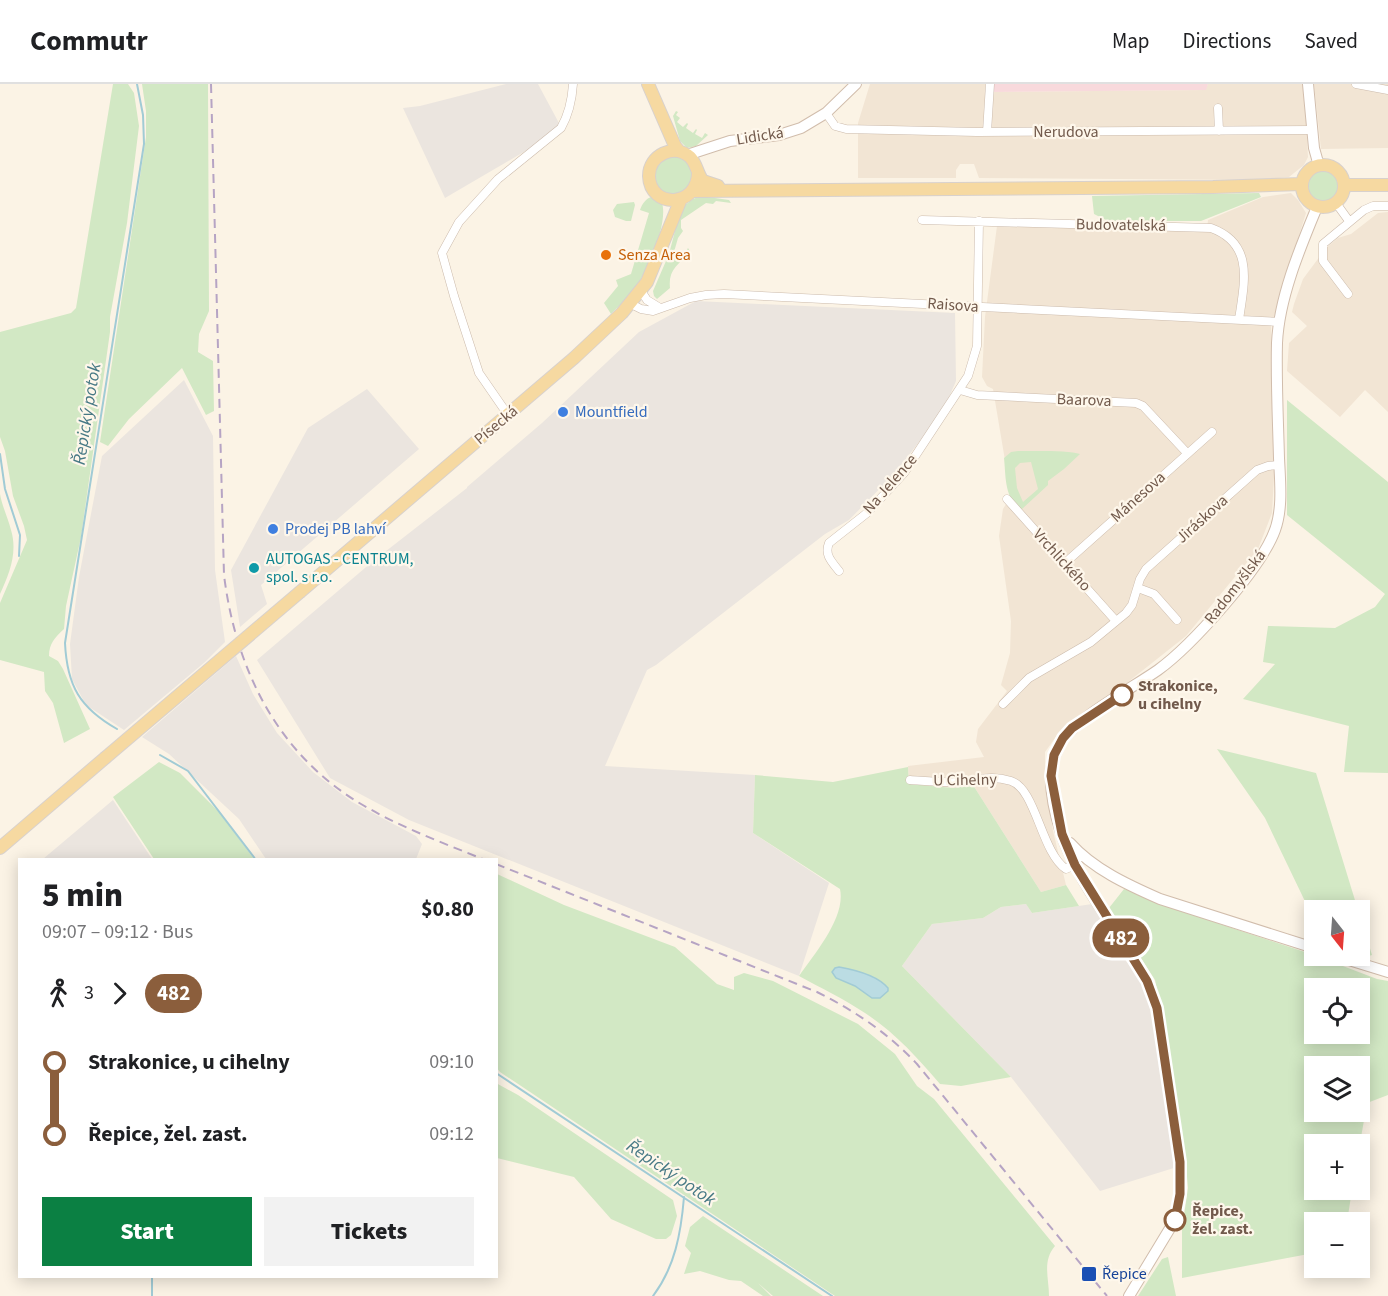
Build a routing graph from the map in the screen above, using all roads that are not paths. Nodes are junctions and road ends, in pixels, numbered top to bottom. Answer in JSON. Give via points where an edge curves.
{"nodes":[{"id":1,"x":573,"y":84,"type":"edge"},
{"id":2,"x":648,"y":84,"type":"edge"},
{"id":3,"x":856,"y":84,"type":"edge"},
{"id":4,"x":990,"y":84,"type":"edge"},
{"id":5,"x":1308,"y":84,"type":"edge"},
{"id":6,"x":1356,"y":84,"type":"edge"},
{"id":7,"x":1388,"y":90,"type":"edge"},
{"id":8,"x":1218,"y":108,"type":"dead end"},
{"id":9,"x":826,"y":113,"type":"junction"},
{"id":10,"x":664,"y":119,"type":"junction"},
{"id":11,"x":1312,"y":130,"type":"junction"},
{"id":12,"x":1219,"y":131,"type":"junction"},
{"id":13,"x":987,"y":132,"type":"junction"},
{"id":14,"x":721,"y":144,"type":"junction"},
{"id":15,"x":663,"y":153,"type":"junction"},
{"id":16,"x":683,"y":153,"type":"junction"},
{"id":17,"x":1319,"y":166,"type":"junction"},
{"id":18,"x":697,"y":169,"type":"junction"},
{"id":19,"x":1302,"y":184,"type":"junction"},
{"id":20,"x":1344,"y":185,"type":"junction"},
{"id":21,"x":1388,"y":185,"type":"edge"},
{"id":22,"x":734,"y":190,"type":"junction"},
{"id":23,"x":692,"y":191,"type":"junction"},
{"id":24,"x":663,"y":198,"type":"junction"},
{"id":25,"x":681,"y":199,"type":"junction"},
{"id":26,"x":1336,"y":203,"type":"junction"},
{"id":27,"x":1388,"y":206,"type":"edge"},
{"id":28,"x":1317,"y":207,"type":"junction"},
{"id":29,"x":922,"y":220,"type":"dead end"},
{"id":30,"x":979,"y":221,"type":"junction"},
{"id":31,"x":1349,"y":221,"type":"junction"},
{"id":32,"x":665,"y":238,"type":"junction"},
{"id":33,"x":641,"y":291,"type":"junction"},
{"id":34,"x":1348,"y":294,"type":"dead end"},
{"id":35,"x":631,"y":304,"type":"junction"},
{"id":36,"x":979,"y":307,"type":"junction"},
{"id":37,"x":660,"y":308,"type":"junction"},
{"id":38,"x":1239,"y":320,"type":"junction"},
{"id":39,"x":1280,"y":322,"type":"junction"},
{"id":40,"x":960,"y":390,"type":"junction"},
{"id":41,"x":505,"y":411,"type":"junction"},
{"id":42,"x":1212,"y":432,"type":"dead end"},
{"id":43,"x":1187,"y":453,"type":"junction"},
{"id":44,"x":1279,"y":465,"type":"junction"},
{"id":45,"x":1007,"y":499,"type":"dead end"},
{"id":46,"x":1065,"y":562,"type":"junction"},
{"id":47,"x":840,"y":571,"type":"dead end"},
{"id":48,"x":1138,"y":588,"type":"junction"},
{"id":49,"x":1177,"y":620,"type":"dead end"},
{"id":50,"x":1116,"y":621,"type":"junction"},
{"id":51,"x":1003,"y":704,"type":"dead end"},
{"id":52,"x":910,"y":780,"type":"dead end"},
{"id":53,"x":0,"y":848,"type":"edge"},
{"id":54,"x":1078,"y":861,"type":"junction"},
{"id":55,"x":1304,"y":945,"type":"edge"},
{"id":56,"x":1368,"y":966,"type":"edge"},
{"id":57,"x":1388,"y":972,"type":"edge"},
{"id":58,"x":1129,"y":1296,"type":"edge"}],
"edges":[{"from":1,"to":41,"type":"street","name":"Písecká","via":[[561,128],[498,179],[459,222],[442,253],[479,373]]},
{"from":2,"to":10,"type":"main road"},
{"from":3,"to":9,"type":"main road","name":"Lidická"},
{"from":4,"to":13,"type":"street"},
{"from":5,"to":11,"type":"main road"},
{"from":6,"to":7,"type":"street"},
{"from":8,"to":12,"type":"street"},
{"from":9,"to":13,"type":"street","name":"Nerudova","via":[[842,129]]},
{"from":9,"to":14,"type":"main road","name":"Lidická","via":[[779,135]]},
{"from":10,"to":15,"type":"main road"},
{"from":10,"to":16,"type":"main road","via":[[675,146]]},
{"from":11,"to":12,"type":"street","name":"Nerudova"},
{"from":11,"to":17,"type":"main road"},
{"from":12,"to":13,"type":"street","name":"Nerudova"},
{"from":14,"to":16,"type":"main road","name":"Lidická"},
{"from":14,"to":18,"type":"main road","name":"Lidická","via":[[702,158]]},
{"from":15,"to":16,"type":"main road"},
{"from":15,"to":24,"type":"main road","via":[[649,171],[651,187]]},
{"from":16,"to":18,"type":"main road"},
{"from":17,"to":19,"type":"main road","via":[[1310,170]]},
{"from":17,"to":20,"type":"main road","via":[[1336,170]]},
{"from":18,"to":22,"type":"main road","via":[[703,181]]},
{"from":18,"to":23,"type":"main road","via":[[698,179]]},
{"from":19,"to":22,"type":"main road"},
{"from":19,"to":28,"type":"main road","via":[[1307,200]]},
{"from":20,"to":21,"type":"main road"},
{"from":20,"to":26,"type":"main road"},
{"from":22,"to":23,"type":"main road"},
{"from":23,"to":25,"type":"main road"},
{"from":24,"to":25,"type":"main road"},
{"from":24,"to":32,"type":"main road","name":"Písecká","via":[[668,211]]},
{"from":25,"to":32,"type":"main road","name":"Písecká"},
{"from":26,"to":28,"type":"main road"},
{"from":26,"to":31,"type":"street"},
{"from":27,"to":31,"type":"street","via":[[1373,206]]},
{"from":28,"to":39,"type":"main road","name":"Radomyšlská"},
{"from":29,"to":30,"type":"street","name":"Budovatelská"},
{"from":30,"to":36,"type":"street","name":"Na Jelence"},
{"from":30,"to":38,"type":"street","name":"Budovatelská","via":[[1205,226],[1220,231],[1235,243],[1244,261]]},
{"from":31,"to":34,"type":"street","via":[[1325,240],[1322,248],[1323,261]]},
{"from":32,"to":33,"type":"main road","name":"Písecká"},
{"from":33,"to":35,"type":"main road","name":"Písecká"},
{"from":33,"to":37,"type":"street"},
{"from":35,"to":37,"type":"street","name":"Raisova","via":[[654,311]]},
{"from":35,"to":41,"type":"main road","name":"Písecká","via":[[586,348]]},
{"from":36,"to":37,"type":"street","name":"Raisova","via":[[706,294]]},
{"from":36,"to":38,"type":"street","name":"Raisova"},
{"from":36,"to":40,"type":"street","name":"Na Jelence","via":[[975,356]]},
{"from":38,"to":39,"type":"street","name":"Raisova"},
{"from":39,"to":44,"type":"main road","name":"Radomyšlská"},
{"from":40,"to":43,"type":"street","name":"Baarova","via":[[976,395],[1136,403]]},
{"from":40,"to":47,"type":"street","name":"Na Jelence","via":[[904,473],[867,513],[829,543],[828,556]]},
{"from":41,"to":53,"type":"main road","name":"Písecká","bridge":true},
{"from":42,"to":43,"type":"street","name":"Mánesova"},
{"from":43,"to":46,"type":"street","name":"Mánesova"},
{"from":44,"to":48,"type":"street","name":"Jiráskova","via":[[1257,470],[1146,569]]},
{"from":44,"to":54,"type":"main road","name":"Radomyšlská","via":[[1277,524],[1268,546],[1242,582],[1188,645],[1072,728],[1058,746],[1051,776],[1062,834]]},
{"from":45,"to":46,"type":"street","name":"Vrchlického"},
{"from":46,"to":50,"type":"street","name":"Vrchlického"},
{"from":48,"to":49,"type":"street","via":[[1154,594]]},
{"from":48,"to":50,"type":"street","name":"Jiráskova","via":[[1130,609]]},
{"from":50,"to":51,"type":"street","name":"Jiráskova","via":[[1091,642],[1029,678]]},
{"from":52,"to":54,"type":"street","name":"U Cihelny","via":[[957,782],[982,777],[1019,784],[1059,864],[1066,869]]},
{"from":54,"to":55,"type":"main road","via":[[1160,899]]},
{"from":54,"to":58,"type":"main road","name":"Radomyšlská","via":[[1157,1008],[1181,1180],[1175,1220]]},
{"from":56,"to":57,"type":"main road"}]}
